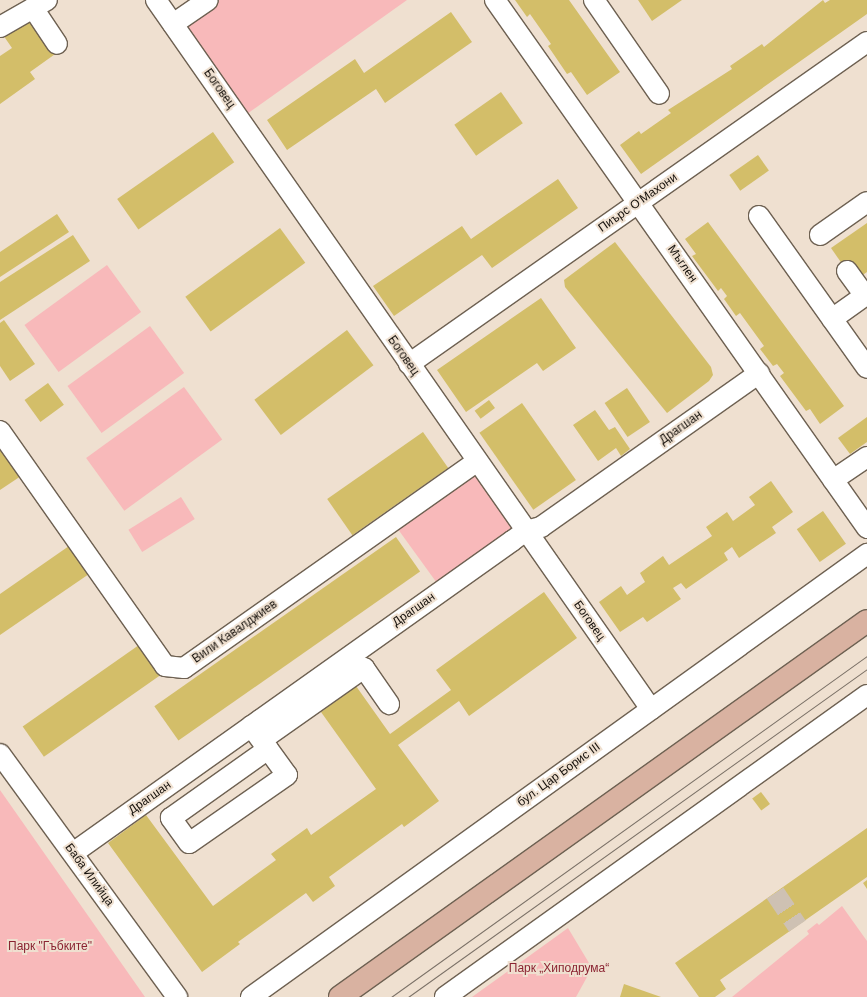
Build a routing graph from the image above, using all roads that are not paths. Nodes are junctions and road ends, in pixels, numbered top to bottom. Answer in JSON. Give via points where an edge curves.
{"nodes":[{"id":1,"x":156,"y":0,"type":"edge"},
{"id":2,"x":208,"y":0,"type":"edge"},
{"id":3,"x":495,"y":0,"type":"edge"},
{"id":4,"x":594,"y":0,"type":"edge"},
{"id":5,"x":40,"y":4,"type":"edge"},
{"id":6,"x":173,"y":24,"type":"junction"},
{"id":7,"x":0,"y":27,"type":"edge"},
{"id":8,"x":867,"y":42,"type":"edge"},
{"id":9,"x":57,"y":44,"type":"dead end"},
{"id":10,"x":659,"y":94,"type":"dead end"},
{"id":11,"x":639,"y":202,"type":"junction"},
{"id":12,"x":867,"y":202,"type":"edge"},
{"id":13,"x":758,"y":216,"type":"dead end"},
{"id":14,"x":820,"y":235,"type":"dead end"},
{"id":15,"x":847,"y":271,"type":"dead end"},
{"id":16,"x":866,"y":295,"type":"edge"},
{"id":17,"x":832,"y":319,"type":"junction"},
{"id":18,"x":409,"y":364,"type":"junction"},
{"id":19,"x":867,"y":368,"type":"edge"},
{"id":20,"x":758,"y":373,"type":"junction"},
{"id":21,"x":0,"y":431,"type":"edge"},
{"id":22,"x":867,"y":457,"type":"edge"},
{"id":23,"x":477,"y":461,"type":"junction"},
{"id":24,"x":833,"y":480,"type":"junction"},
{"id":25,"x":867,"y":528,"type":"edge"},
{"id":26,"x":526,"y":531,"type":"junction"},
{"id":27,"x":867,"y":554,"type":"edge"},
{"id":28,"x":867,"y":621,"type":"edge"},
{"id":29,"x":867,"y":695,"type":"edge"},
{"id":30,"x":389,"y":704,"type":"dead end"},
{"id":31,"x":651,"y":709,"type":"junction"},
{"id":32,"x":255,"y":723,"type":"junction"},
{"id":33,"x":268,"y":749,"type":"junction"},
{"id":34,"x":0,"y":754,"type":"edge"},
{"id":35,"x":72,"y":853,"type":"junction"},
{"id":36,"x":178,"y":997,"type":"edge"},
{"id":37,"x":251,"y":997,"type":"edge"},
{"id":38,"x":340,"y":997,"type":"edge"},
{"id":39,"x":445,"y":997,"type":"edge"}],
"edges":[{"from":1,"to":6,"type":"street","name":"Боговец"},
{"from":2,"to":6,"type":"street"},
{"from":3,"to":11,"type":"street","name":"Мъглен"},
{"from":4,"to":10,"type":"street"},
{"from":5,"to":7,"type":"street"},
{"from":5,"to":9,"type":"street"},
{"from":6,"to":18,"type":"street","name":"Боговец"},
{"from":8,"to":11,"type":"street","name":"Пиърс О'Махони"},
{"from":11,"to":18,"type":"street","name":"Пиърс О'Махони"},
{"from":11,"to":20,"type":"street","name":"Мъглен"},
{"from":12,"to":14,"type":"street"},
{"from":13,"to":17,"type":"street"},
{"from":15,"to":16,"type":"street"},
{"from":16,"to":17,"type":"street"},
{"from":17,"to":19,"type":"street"},
{"from":18,"to":23,"type":"street","name":"Боговец"},
{"from":20,"to":24,"type":"street","name":"Мъглен"},
{"from":20,"to":26,"type":"street","name":"Драгшан","via":[[541,527]]},
{"from":21,"to":23,"type":"street","name":"Вили Кавалджиев","via":[[165,666],[184,668]]},
{"from":22,"to":24,"type":"street"},
{"from":23,"to":26,"type":"street","name":"Боговец"},
{"from":24,"to":25,"type":"street","name":"Мъглен"},
{"from":26,"to":31,"type":"street","name":"Боговец"},
{"from":26,"to":32,"type":"street","name":"Драгшан"},
{"from":27,"to":31,"type":"street","name":"бул. Цар Борис III"},
{"from":28,"to":38,"type":"main road"},
{"from":29,"to":39,"type":"street"},
{"from":30,"to":32,"type":"street","via":[[364,668],[270,734]]},
{"from":31,"to":37,"type":"street","name":"бул. Цар Борис III"},
{"from":32,"to":33,"type":"street"},
{"from":32,"to":35,"type":"street","name":"Драгшан"},
{"from":33,"to":33,"type":"street","via":[[287,775],[189,843],[171,818]]},
{"from":34,"to":35,"type":"street","name":"Баба Илийца"},
{"from":35,"to":36,"type":"street","name":"Баба Илийца"}]}
